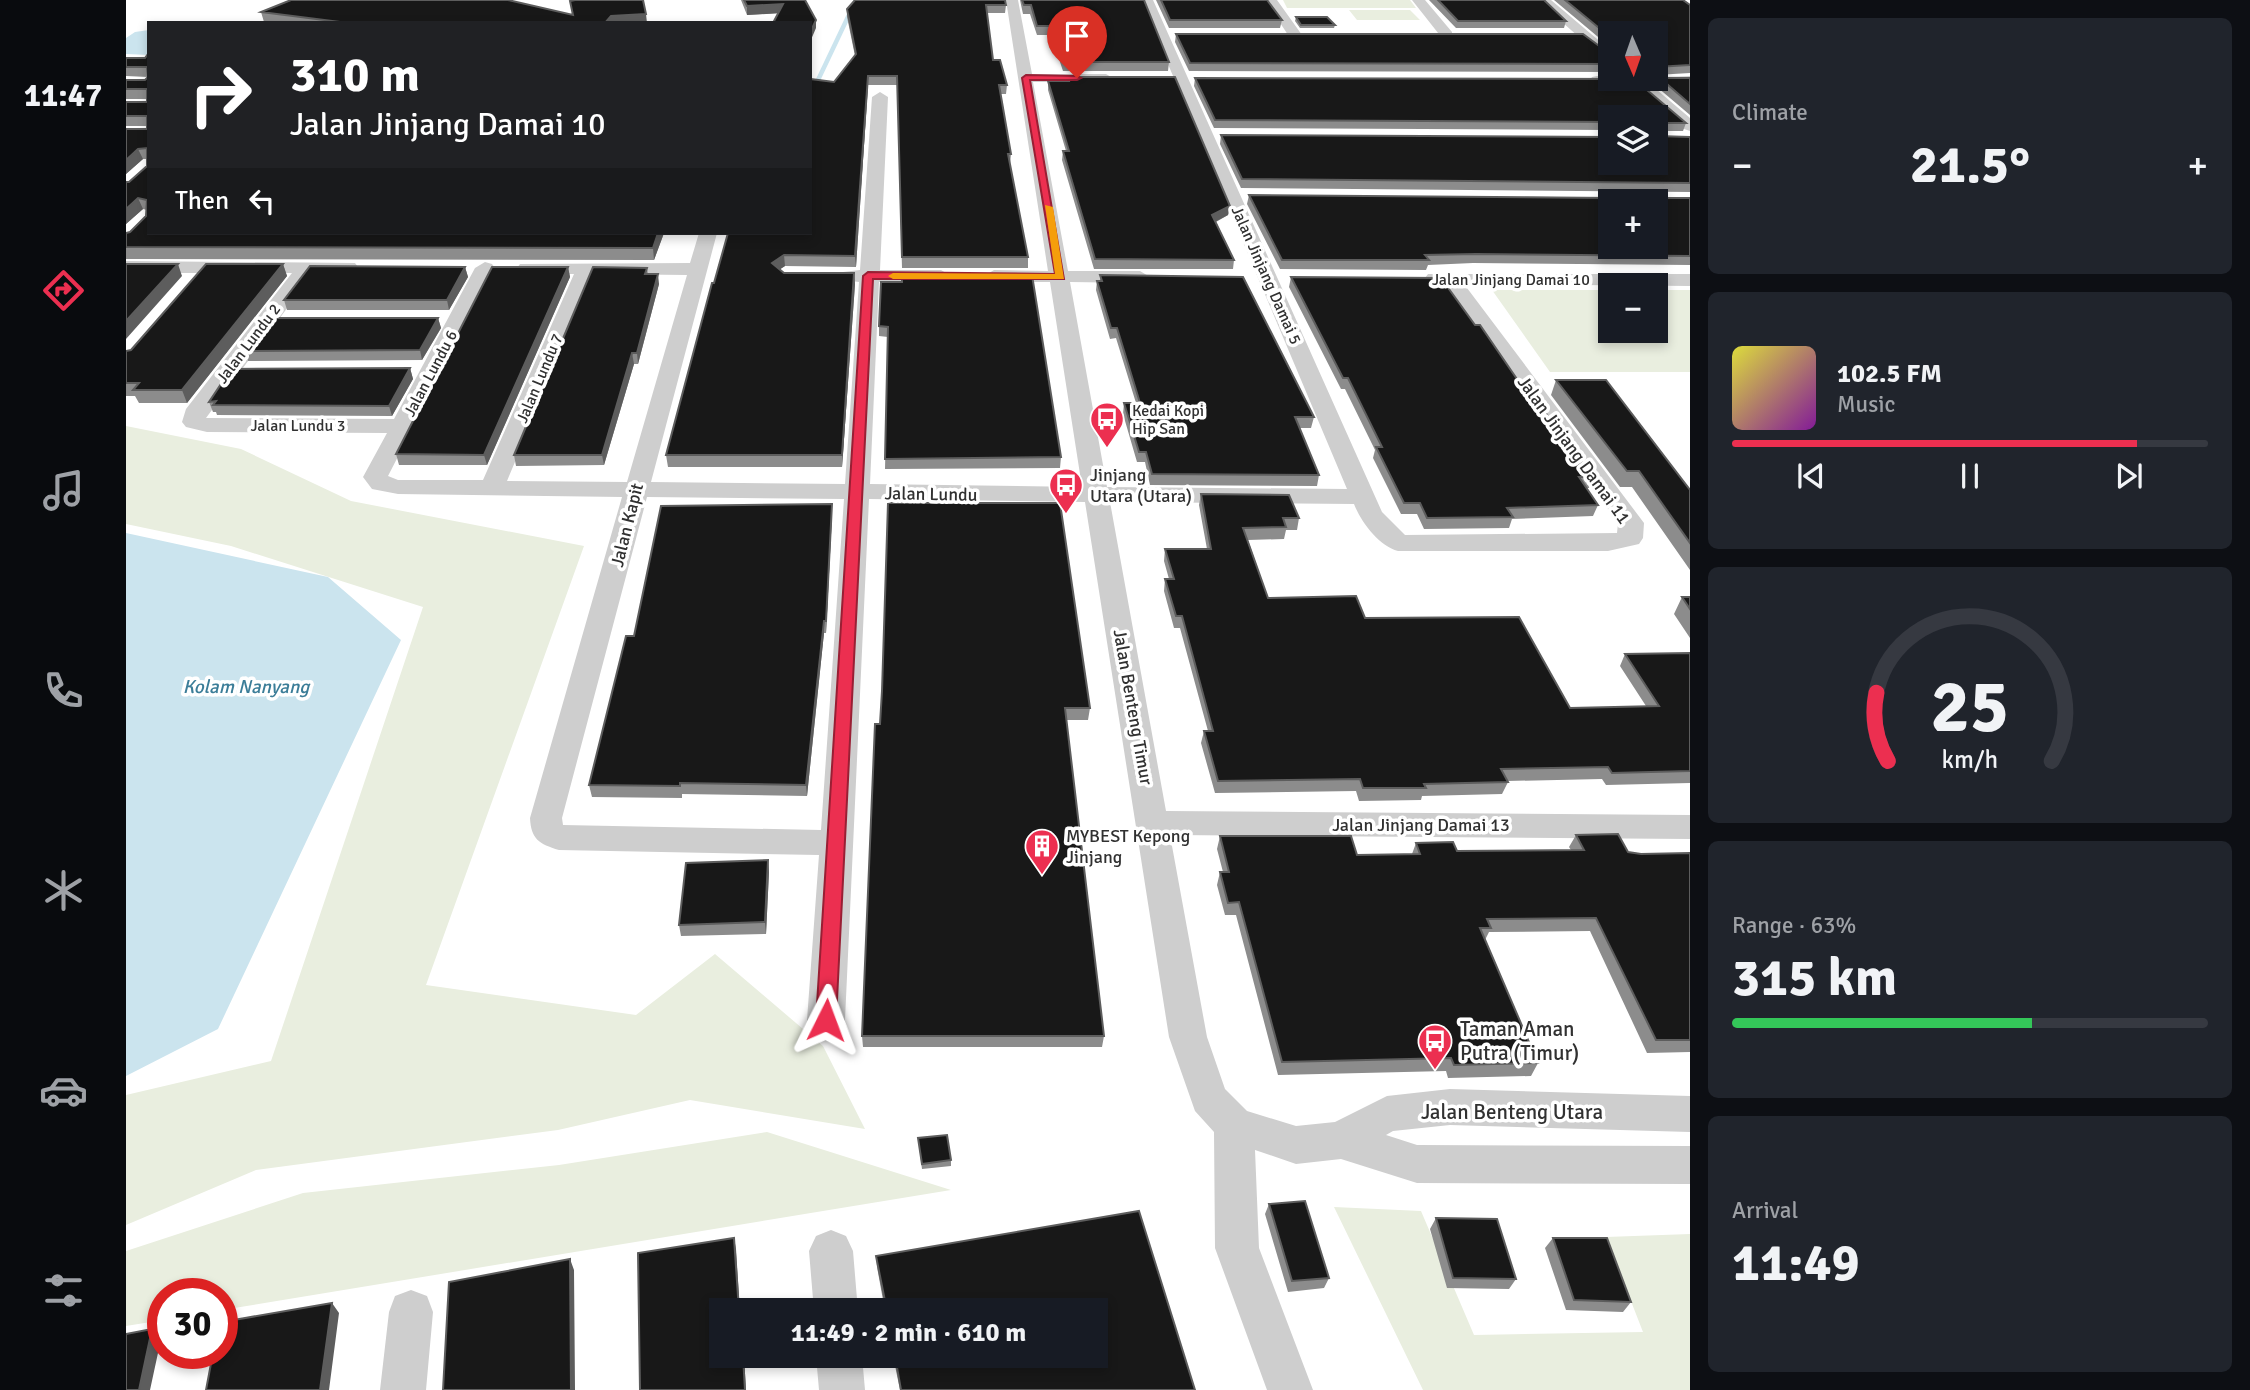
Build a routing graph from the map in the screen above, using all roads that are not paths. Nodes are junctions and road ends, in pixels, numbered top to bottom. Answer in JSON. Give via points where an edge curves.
{"nodes":[{"id":1,"x":1012,"y":0,"type":"edge"},
{"id":2,"x":1147,"y":0,"type":"edge"},
{"id":3,"x":1271,"y":0,"type":"edge"},
{"id":4,"x":1418,"y":0,"type":"edge"},
{"id":5,"x":1543,"y":0,"type":"edge"},
{"id":6,"x":1295,"y":35,"type":"edge"},
{"id":7,"x":1447,"y":35,"type":"edge"},
{"id":8,"x":1556,"y":35,"type":"edge"},
{"id":9,"x":1584,"y":35,"type":"junction"},
{"id":10,"x":1598,"y":47,"type":"edge"},
{"id":11,"x":1026,"y":78,"type":"junction"},
{"id":12,"x":1116,"y":78,"type":"edge"},
{"id":13,"x":1581,"y":80,"type":"edge"},
{"id":14,"x":1598,"y":80,"type":"edge"},
{"id":15,"x":1668,"y":80,"type":"edge"},
{"id":16,"x":1690,"y":80,"type":"edge"},
{"id":17,"x":1649,"y":91,"type":"edge"},
{"id":18,"x":880,"y":97,"type":"dead end"},
{"id":19,"x":1690,"y":126,"type":"edge"},
{"id":20,"x":707,"y":235,"type":"edge"},
{"id":21,"x":205,"y":266,"type":"junction"},
{"id":22,"x":126,"y":267,"type":"edge"},
{"id":23,"x":307,"y":267,"type":"junction"},
{"id":24,"x":362,"y":267,"type":"edge"},
{"id":25,"x":458,"y":268,"type":"edge"},
{"id":26,"x":485,"y":268,"type":"junction"},
{"id":27,"x":586,"y":268,"type":"junction"},
{"id":28,"x":698,"y":269,"type":"junction"},
{"id":29,"x":827,"y":275,"type":"edge"},
{"id":30,"x":868,"y":276,"type":"junction"},
{"id":31,"x":1061,"y":277,"type":"junction"},
{"id":32,"x":1157,"y":277,"type":"edge"},
{"id":33,"x":1240,"y":278,"type":"edge"},
{"id":34,"x":1268,"y":278,"type":"junction"},
{"id":35,"x":1296,"y":278,"type":"edge"},
{"id":36,"x":1421,"y":278,"type":"edge"},
{"id":37,"x":1449,"y":278,"type":"junction"},
{"id":38,"x":1690,"y":280,"type":"edge"},
{"id":39,"x":188,"y":286,"type":"edge"},
{"id":40,"x":266,"y":319,"type":"junction"},
{"id":41,"x":294,"y":319,"type":"edge"},
{"id":42,"x":431,"y":319,"type":"edge"},
{"id":43,"x":458,"y":319,"type":"junction"},
{"id":44,"x":405,"y":369,"type":"edge"},
{"id":45,"x":432,"y":369,"type":"junction"},
{"id":46,"x":227,"y":371,"type":"junction"},
{"id":47,"x":254,"y":371,"type":"edge"},
{"id":48,"x":194,"y":422,"type":"joint"},
{"id":49,"x":402,"y":426,"type":"junction"},
{"id":50,"x":375,"y":477,"type":"joint"},
{"id":51,"x":492,"y":488,"type":"junction"},
{"id":52,"x":635,"y":491,"type":"junction"},
{"id":53,"x":855,"y":493,"type":"junction"},
{"id":54,"x":1097,"y":496,"type":"junction"},
{"id":55,"x":1363,"y":497,"type":"junction"},
{"id":56,"x":1398,"y":543,"type":"joint"},
{"id":57,"x":1153,"y":824,"type":"junction"},
{"id":58,"x":1690,"y":827,"type":"edge"},
{"id":59,"x":836,"y":843,"type":"junction"},
{"id":60,"x":826,"y":1020,"type":"dead end"},
{"id":61,"x":1690,"y":1114,"type":"edge"},
{"id":62,"x":1234,"y":1125,"type":"junction"},
{"id":63,"x":1341,"y":1140,"type":"junction"},
{"id":64,"x":1690,"y":1165,"type":"edge"},
{"id":65,"x":831,"y":1251,"type":"dead end"},
{"id":66,"x":835,"y":1298,"type":"edge"},
{"id":67,"x":411,"y":1311,"type":"dead end"},
{"id":68,"x":840,"y":1368,"type":"edge"},
{"id":69,"x":403,"y":1390,"type":"edge"},
{"id":70,"x":842,"y":1390,"type":"edge"},
{"id":71,"x":1290,"y":1390,"type":"edge"}],
"edges":[{"from":1,"to":11,"type":"street","name":"Jalan Benteng Timur"},
{"from":2,"to":34,"type":"street","name":"Jalan Jinjang Damai 5","via":[[1169,35],[1182,78],[1213,136]]},
{"from":3,"to":6,"type":"street"},
{"from":4,"to":7,"type":"street"},
{"from":5,"to":9,"type":"street"},
{"from":8,"to":9,"type":"street"},
{"from":9,"to":10,"type":"street"},
{"from":11,"to":12,"type":"street"},
{"from":11,"to":31,"type":"street","name":"Jalan Benteng Timur"},
{"from":13,"to":14,"type":"street"},
{"from":15,"to":16,"type":"street"},
{"from":17,"to":19,"type":"street"},
{"from":18,"to":30,"type":"street"},
{"from":20,"to":28,"type":"street","name":"Jalan Kapit"},
{"from":21,"to":22,"type":"street"},
{"from":21,"to":23,"type":"street"},
{"from":21,"to":39,"type":"street"},
{"from":23,"to":24,"type":"street"},
{"from":23,"to":40,"type":"street","name":"Jalan Lundu 2"},
{"from":25,"to":26,"type":"street"},
{"from":26,"to":27,"type":"street"},
{"from":26,"to":43,"type":"street","name":"Jalan Lundu 6"},
{"from":27,"to":28,"type":"street"},
{"from":27,"to":51,"type":"street","name":"Jalan Lundu 7"},
{"from":28,"to":52,"type":"street","name":"Jalan Kapit"},
{"from":29,"to":30,"type":"street"},
{"from":30,"to":31,"type":"street"},
{"from":30,"to":53,"type":"street"},
{"from":31,"to":32,"type":"street"},
{"from":31,"to":54,"type":"street","name":"Jalan Benteng Timur"},
{"from":33,"to":34,"type":"street"},
{"from":34,"to":35,"type":"street"},
{"from":34,"to":55,"type":"street","name":"Jalan Jinjang Damai 5"},
{"from":36,"to":37,"type":"street","name":"Jalan Jinjang Damai 10"},
{"from":37,"to":38,"type":"street","name":"Jalan Jinjang Damai 10"},
{"from":37,"to":56,"type":"street","name":"Jalan Jinjang Damai 11","via":[[1631,523],[1630,538],[1608,543]]},
{"from":40,"to":41,"type":"street"},
{"from":40,"to":46,"type":"street","name":"Jalan Lundu 2"},
{"from":42,"to":43,"type":"street"},
{"from":43,"to":45,"type":"street","name":"Jalan Lundu 6"},
{"from":44,"to":45,"type":"street"},
{"from":45,"to":49,"type":"street","name":"Jalan Lundu 6"},
{"from":46,"to":47,"type":"street"},
{"from":46,"to":48,"type":"street","name":"Jalan Lundu 2","via":[[194,414]]},
{"from":48,"to":49,"type":"street","name":"Jalan Lundu 3"},
{"from":49,"to":50,"type":"street","name":"Jalan Lundu 6"},
{"from":50,"to":51,"type":"street","name":"Jalan Lundu","via":[[381,484],[398,487]]},
{"from":51,"to":52,"type":"street","name":"Jalan Lundu"},
{"from":52,"to":53,"type":"street","name":"Jalan Lundu"},
{"from":52,"to":59,"type":"street","name":"Jalan Kapit","via":[[546,818],[547,832],[559,838]]},
{"from":53,"to":54,"type":"street","name":"Jalan Lundu"},
{"from":53,"to":59,"type":"street"},
{"from":54,"to":55,"type":"street","name":"Jalan Lundu"},
{"from":54,"to":57,"type":"street","name":"Jalan Benteng Timur"},
{"from":55,"to":56,"type":"street","name":"Jalan Jinjang Damai 5","via":[[1371,515]]},
{"from":57,"to":58,"type":"street","name":"Jalan Jinjang Damai 13"},
{"from":57,"to":62,"type":"street","name":"Jalan Benteng Timur","via":[[1188,1037],[1209,1100]]},
{"from":59,"to":60,"type":"street"},
{"from":61,"to":63,"type":"street","name":"Jalan Benteng Utara","via":[[1450,1107],[1387,1114]]},
{"from":62,"to":63,"type":"street","name":"Jalan Benteng Utara","via":[[1296,1145]]},
{"from":62,"to":71,"type":"street","via":[[1237,1248]]},
{"from":63,"to":64,"type":"street","name":"Jalan Benteng Utara","via":[[1417,1164]]},
{"from":65,"to":66,"type":"street"},
{"from":67,"to":69,"type":"street"},
{"from":68,"to":70,"type":"street"}]}
